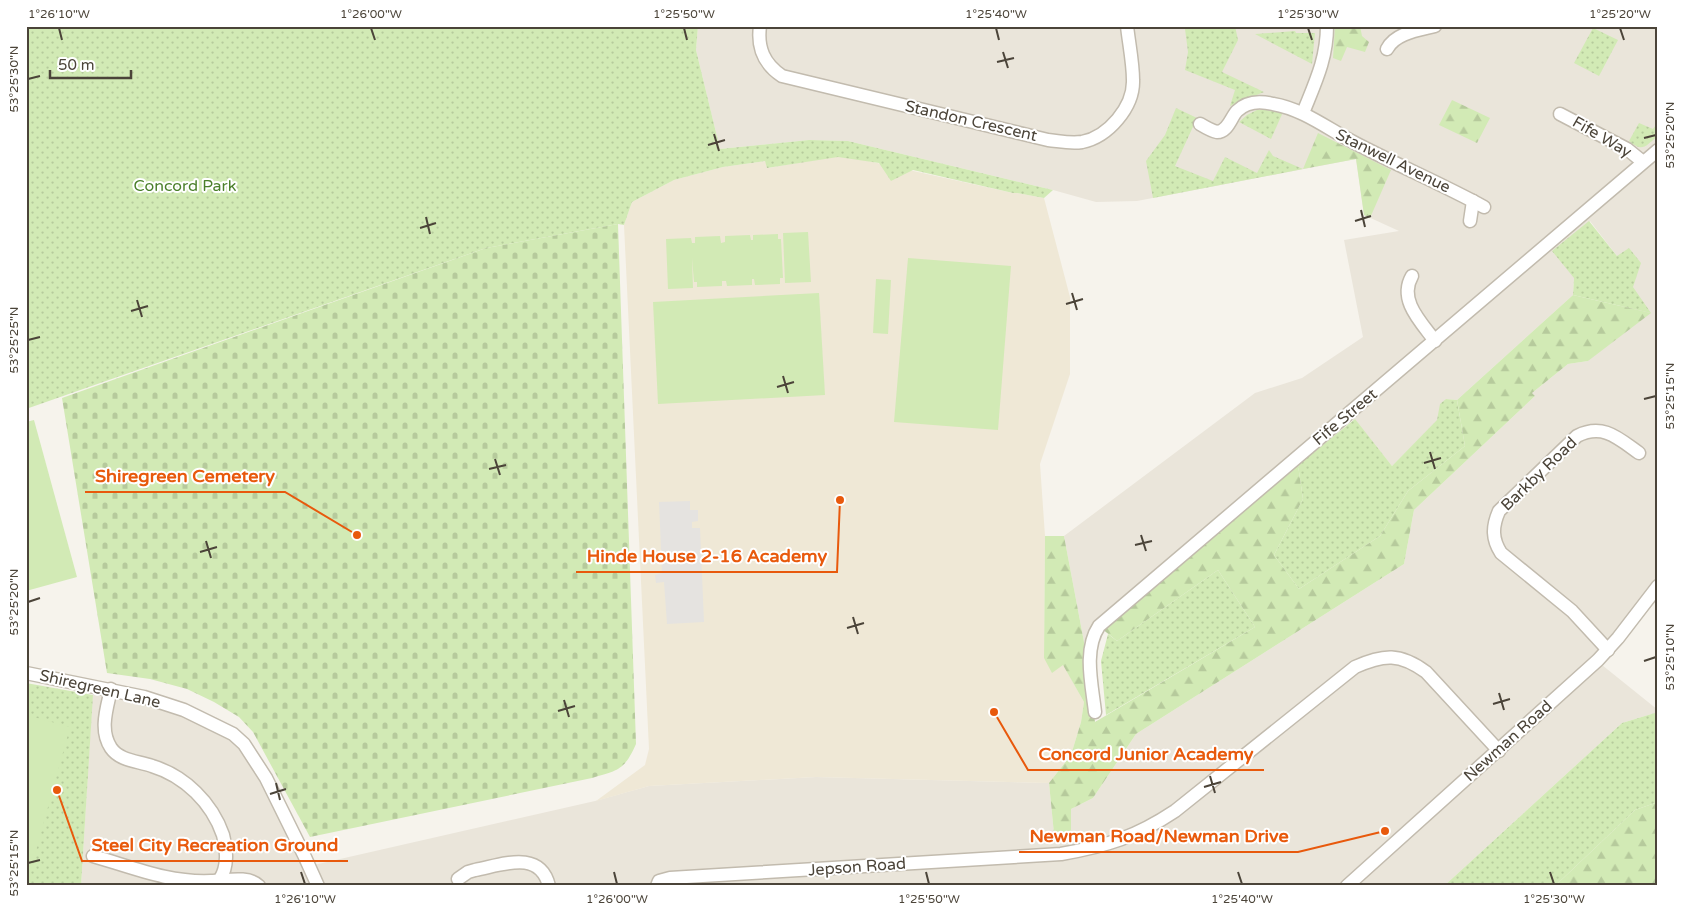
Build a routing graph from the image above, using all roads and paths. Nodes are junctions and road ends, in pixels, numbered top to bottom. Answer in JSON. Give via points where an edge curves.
{"nodes":[{"id":1,"x":760,"y":26,"type":"edge"},
{"id":2,"x":1127,"y":26,"type":"edge"},
{"id":3,"x":1327,"y":26,"type":"edge"},
{"id":4,"x":1435,"y":26,"type":"edge"},
{"id":5,"x":1387,"y":49,"type":"dead end"},
{"id":6,"x":1303,"y":113,"type":"junction"},
{"id":7,"x":1560,"y":114,"type":"dead end"},
{"id":8,"x":1200,"y":124,"type":"dead end"},
{"id":9,"x":1658,"y":150,"type":"edge"},
{"id":10,"x":1643,"y":162,"type":"junction"},
{"id":11,"x":1470,"y":221,"type":"dead end"},
{"id":12,"x":1412,"y":276,"type":"dead end"},
{"id":13,"x":1435,"y":340,"type":"junction"},
{"id":14,"x":1639,"y":453,"type":"dead end"},
{"id":15,"x":1658,"y":586,"type":"edge"},
{"id":16,"x":1608,"y":650,"type":"junction"},
{"id":17,"x":26,"y":673,"type":"edge"},
{"id":18,"x":111,"y":689,"type":"junction"},
{"id":19,"x":1095,"y":712,"type":"dead end"},
{"id":20,"x":1498,"y":750,"type":"junction"},
{"id":21,"x":93,"y":856,"type":"dead end"},
{"id":22,"x":220,"y":879,"type":"junction"},
{"id":23,"x":458,"y":879,"type":"dead end"},
{"id":24,"x":259,"y":886,"type":"edge"},
{"id":25,"x":318,"y":886,"type":"edge"},
{"id":26,"x":549,"y":886,"type":"edge"},
{"id":27,"x":657,"y":886,"type":"edge"},
{"id":28,"x":1347,"y":886,"type":"edge"}],
"edges":[{"from":1,"to":2,"type":"street","name":"Standon Crescent","via":[[759,38],[765,59],[782,76],[1070,143],[1084,142],[1098,135],[1109,128],[1125,108],[1134,81]]},
{"from":3,"to":6,"type":"street","via":[[1324,60]]},
{"from":4,"to":5,"type":"street","via":[[1405,34]]},
{"from":6,"to":8,"type":"street","name":"Stanwell Avenue","via":[[1258,102],[1237,110],[1222,131],[1216,132]]},
{"from":6,"to":11,"type":"street","name":"Stanwell Avenue","via":[[1355,144],[1478,204]]},
{"from":7,"to":10,"type":"street","name":"Fife Way"},
{"from":9,"to":10,"type":"street","name":"Fife Street"},
{"from":10,"to":13,"type":"street","name":"Fife Street"},
{"from":12,"to":13,"type":"street","via":[[1407,286],[1409,303]]},
{"from":13,"to":19,"type":"street","name":"Fife Street","via":[[1099,626],[1091,650],[1090,670]]},
{"from":14,"to":16,"type":"street","name":"Barkby Road","via":[[1605,432],[1585,432],[1576,436],[1499,511],[1494,523],[1493,534],[1501,554],[1572,611]]},
{"from":15,"to":16,"type":"street","name":"Newman Road"},
{"from":16,"to":20,"type":"street","name":"Newman Road"},
{"from":17,"to":18,"type":"street","name":"Shiregreen Lane"},
{"from":18,"to":22,"type":"street","via":[[104,730],[110,747],[124,758],[166,771],[203,799],[213,813],[225,843],[224,872]]},
{"from":18,"to":25,"type":"street","name":"Shiregreen Lane","via":[[184,710],[226,730],[244,744],[266,778]]},
{"from":20,"to":27,"type":"street","name":"Jepson Road","via":[[1426,672],[1414,662],[1386,656],[1355,667],[1175,811],[1123,840],[1061,854],[670,878],[659,881]]},
{"from":20,"to":28,"type":"street","name":"Newman Road"},
{"from":21,"to":22,"type":"street","via":[[172,879]]},
{"from":22,"to":24,"type":"street","via":[[254,881]]},
{"from":23,"to":26,"type":"street","via":[[475,870],[523,862],[536,865]]}]}
